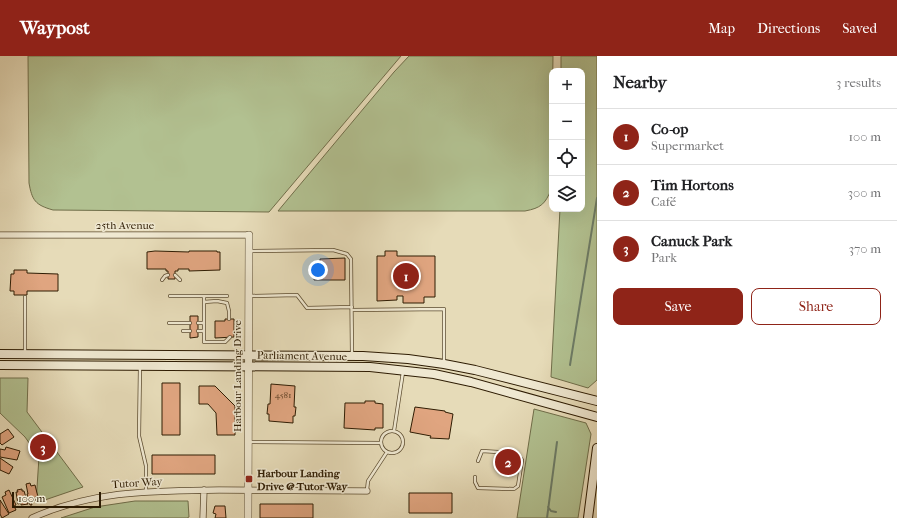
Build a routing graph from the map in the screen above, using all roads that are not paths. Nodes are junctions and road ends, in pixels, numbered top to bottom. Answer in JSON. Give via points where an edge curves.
{"nodes":[{"id":1,"x":0,"y":234,"type":"edge"},
{"id":2,"x":249,"y":234,"type":"joint"},
{"id":3,"x":249,"y":251,"type":"junction"},
{"id":4,"x":168,"y":275,"type":"dead end"},
{"id":5,"x":175,"y":275,"type":"dead end"},
{"id":6,"x":162,"y":280,"type":"dead end"},
{"id":7,"x":180,"y":280,"type":"dead end"},
{"id":8,"x":170,"y":296,"type":"dead end"},
{"id":9,"x":204,"y":296,"type":"junction"},
{"id":10,"x":227,"y":296,"type":"dead end"},
{"id":11,"x":249,"y":296,"type":"junction"},
{"id":12,"x":25,"y":297,"type":"dead end"},
{"id":13,"x":204,"y":302,"type":"junction"},
{"id":14,"x":352,"y":308,"type":"junction"},
{"id":15,"x":229,"y":319,"type":"dead end"},
{"id":16,"x":169,"y":323,"type":"dead end"},
{"id":17,"x":190,"y":323,"type":"dead end"},
{"id":18,"x":198,"y":324,"type":"dead end"},
{"id":19,"x":204,"y":324,"type":"junction"},
{"id":20,"x":183,"y":331,"type":"dead end"},
{"id":21,"x":190,"y":331,"type":"dead end"},
{"id":22,"x":198,"y":331,"type":"dead end"},
{"id":23,"x":204,"y":331,"type":"junction"},
{"id":24,"x":230,"y":337,"type":"dead end"},
{"id":25,"x":0,"y":354,"type":"edge"},
{"id":26,"x":25,"y":354,"type":"junction"},
{"id":27,"x":248,"y":355,"type":"junction"},
{"id":28,"x":352,"y":356,"type":"junction"},
{"id":29,"x":444,"y":364,"type":"junction"},
{"id":30,"x":0,"y":366,"type":"edge"},
{"id":31,"x":140,"y":366,"type":"junction"},
{"id":32,"x":248,"y":366,"type":"junction"},
{"id":33,"x":403,"y":370,"type":"junction"},
{"id":34,"x":597,"y":401,"type":"edge"},
{"id":35,"x":597,"y":417,"type":"edge"},
{"id":36,"x":394,"y":431,"type":"junction"},
{"id":37,"x":248,"y":442,"type":"junction"},
{"id":38,"x":381,"y":443,"type":"junction"},
{"id":39,"x":597,"y":448,"type":"edge"},
{"id":40,"x":387,"y":452,"type":"junction"},
{"id":41,"x":478,"y":461,"type":"dead end"},
{"id":42,"x":475,"y":477,"type":"dead end"},
{"id":43,"x":204,"y":490,"type":"junction"},
{"id":44,"x":248,"y":490,"type":"junction"},
{"id":45,"x":367,"y":491,"type":"joint"},
{"id":46,"x":146,"y":492,"type":"junction"},
{"id":47,"x":32,"y":518,"type":"edge"},
{"id":48,"x":203,"y":518,"type":"edge"},
{"id":49,"x":248,"y":518,"type":"edge"},
{"id":50,"x":588,"y":518,"type":"edge"}],
"edges":[{"from":1,"to":2,"type":"street","name":"25th Avenue"},
{"from":2,"to":3,"type":"street","name":"Harbour Landing Drive"},
{"from":3,"to":11,"type":"street","name":"Harbour Landing Drive"},
{"from":3,"to":14,"type":"lane","via":[[333,250],[347,254],[351,259]]},
{"from":4,"to":6,"type":"lane"},
{"from":5,"to":7,"type":"lane"},
{"from":8,"to":9,"type":"lane"},
{"from":9,"to":10,"type":"lane"},
{"from":9,"to":13,"type":"lane"},
{"from":11,"to":14,"type":"lane","via":[[298,295],[307,308]]},
{"from":11,"to":27,"type":"street","name":"Harbour Landing Drive"},
{"from":12,"to":26,"type":"lane"},
{"from":13,"to":15,"type":"lane","via":[[226,303]]},
{"from":13,"to":19,"type":"lane"},
{"from":14,"to":28,"type":"lane"},
{"from":14,"to":29,"type":"lane","via":[[444,309]]},
{"from":16,"to":17,"type":"lane"},
{"from":18,"to":19,"type":"lane"},
{"from":19,"to":23,"type":"lane"},
{"from":20,"to":21,"type":"lane"},
{"from":22,"to":23,"type":"lane"},
{"from":23,"to":24,"type":"lane","via":[[204,342],[225,342]]},
{"from":25,"to":26,"type":"main road","name":"Parliament Avenue"},
{"from":26,"to":27,"type":"main road","name":"Parliament Avenue"},
{"from":27,"to":28,"type":"main road","name":"Parliament Avenue"},
{"from":27,"to":32,"type":"street","name":"Harbour Landing Drive"},
{"from":28,"to":29,"type":"main road","name":"Parliament Avenue"},
{"from":29,"to":34,"type":"main road","name":"Parliament Avenue"},
{"from":30,"to":31,"type":"main road","name":"Parliament Avenue"},
{"from":31,"to":32,"type":"main road","name":"Parliament Avenue"},
{"from":31,"to":46,"type":"lane","via":[[139,436],[146,466]]},
{"from":32,"to":33,"type":"main road","name":"Parliament Avenue"},
{"from":32,"to":37,"type":"street","name":"Harbour Landing Drive"},
{"from":33,"to":35,"type":"main road","name":"Parliament Avenue","via":[[471,382]]},
{"from":33,"to":36,"type":"lane"},
{"from":36,"to":38,"type":"lane","via":[[385,433]]},
{"from":36,"to":40,"type":"lane","via":[[401,437],[402,445],[397,452]]},
{"from":37,"to":38,"type":"lane"},
{"from":37,"to":44,"type":"street","name":"Harbour Landing Drive"},
{"from":38,"to":40,"type":"lane"},
{"from":39,"to":50,"type":"main road"},
{"from":40,"to":45,"type":"lane","via":[[368,481]]},
{"from":41,"to":42,"type":"lane","via":[[482,452],[518,455],[522,460],[518,486],[514,489],[478,488]]},
{"from":43,"to":44,"type":"street","name":"Tutor Way"},
{"from":43,"to":46,"type":"street","name":"Tutor Way"},
{"from":43,"to":48,"type":"street"},
{"from":44,"to":45,"type":"street","name":"Tutor Way"},
{"from":44,"to":49,"type":"street","name":"Harbour Landing Drive"},
{"from":46,"to":47,"type":"street","name":"Tutor Way","via":[[100,496],[58,506]]}]}
